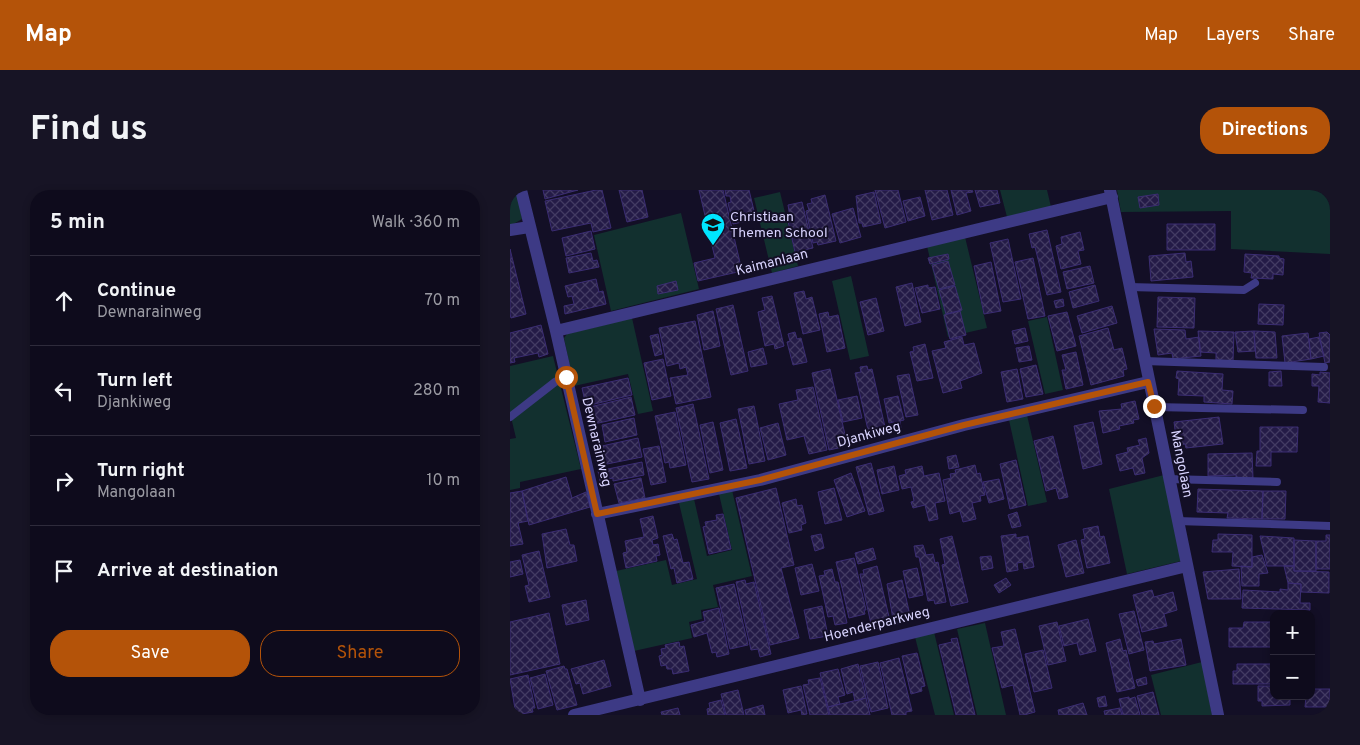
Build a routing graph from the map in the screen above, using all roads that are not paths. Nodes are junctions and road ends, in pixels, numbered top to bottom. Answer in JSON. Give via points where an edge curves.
{"nodes":[{"id":1,"x":521,"y":190,"type":"edge"},
{"id":2,"x":1111,"y":194,"type":"edge"},
{"id":3,"x":530,"y":227,"type":"junction"},
{"id":4,"x":510,"y":230,"type":"edge"},
{"id":5,"x":1254,"y":283,"type":"dead end"},
{"id":6,"x":1129,"y":287,"type":"junction"},
{"id":7,"x":556,"y":331,"type":"junction"},
{"id":8,"x":1144,"y":361,"type":"junction"},
{"id":9,"x":1324,"y":366,"type":"dead end"},
{"id":10,"x":566,"y":377,"type":"junction"},
{"id":11,"x":1148,"y":382,"type":"junction"},
{"id":12,"x":1154,"y":406,"type":"junction"},
{"id":13,"x":1303,"y":410,"type":"dead end"},
{"id":14,"x":510,"y":417,"type":"edge"},
{"id":15,"x":1168,"y":479,"type":"junction"},
{"id":16,"x":1277,"y":482,"type":"dead end"},
{"id":17,"x":597,"y":514,"type":"junction"},
{"id":18,"x":1177,"y":521,"type":"junction"},
{"id":19,"x":1330,"y":526,"type":"edge"},
{"id":20,"x":1187,"y":566,"type":"junction"},
{"id":21,"x":640,"y":700,"type":"junction"},
{"id":22,"x":574,"y":715,"type":"edge"},
{"id":23,"x":1218,"y":715,"type":"edge"}],
"edges":[{"from":1,"to":3,"type":"street","name":"Dewnarainweg"},
{"from":2,"to":6,"type":"street","name":"Mangolaan"},
{"from":2,"to":7,"type":"street","name":"Kaimanlaan"},
{"from":3,"to":4,"type":"street"},
{"from":3,"to":7,"type":"street","name":"Dewnarainweg"},
{"from":5,"to":6,"type":"lane","via":[[1244,290]]},
{"from":6,"to":8,"type":"street","name":"Mangolaan"},
{"from":7,"to":10,"type":"street","name":"Dewnarainweg"},
{"from":8,"to":9,"type":"lane"},
{"from":8,"to":11,"type":"street","name":"Mangolaan"},
{"from":10,"to":14,"type":"lane"},
{"from":10,"to":17,"type":"street","name":"Dewnarainweg"},
{"from":11,"to":12,"type":"street","name":"Mangolaan"},
{"from":11,"to":17,"type":"street","name":"Djankiweg","via":[[964,425],[760,480]]},
{"from":12,"to":13,"type":"lane"},
{"from":12,"to":15,"type":"street","name":"Mangolaan"},
{"from":15,"to":16,"type":"lane"},
{"from":15,"to":18,"type":"street","name":"Mangolaan"},
{"from":17,"to":21,"type":"street","name":"Dewnarainweg"},
{"from":18,"to":19,"type":"lane"},
{"from":18,"to":20,"type":"street","name":"Mangolaan"},
{"from":20,"to":21,"type":"street","name":"Hoenderparkweg"},
{"from":20,"to":23,"type":"street","name":"Mangolaan"},
{"from":21,"to":22,"type":"street","name":"Hoenderparkweg"}]}
